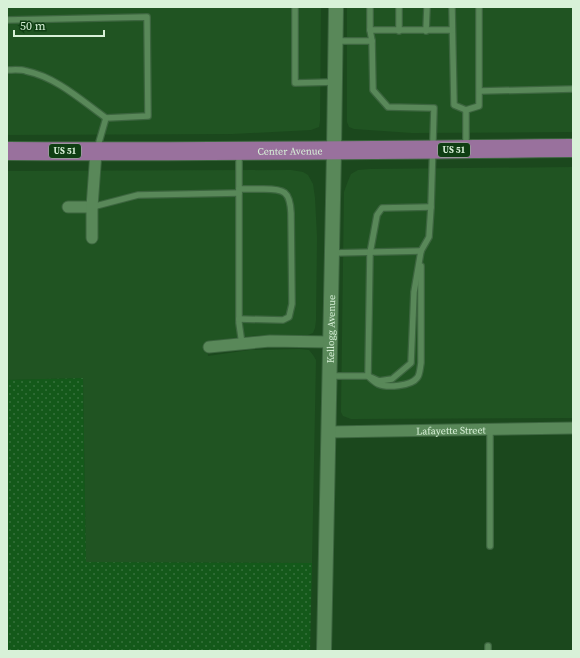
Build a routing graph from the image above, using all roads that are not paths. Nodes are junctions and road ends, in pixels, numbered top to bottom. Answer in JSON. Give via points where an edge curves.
{"nodes":[{"id":1,"x":295,"y":7,"type":"edge"},
{"id":2,"x":336,"y":7,"type":"edge"},
{"id":3,"x":370,"y":7,"type":"edge"},
{"id":4,"x":398,"y":7,"type":"edge"},
{"id":5,"x":427,"y":7,"type":"edge"},
{"id":6,"x":452,"y":7,"type":"edge"},
{"id":7,"x":479,"y":7,"type":"edge"},
{"id":8,"x":7,"y":20,"type":"edge"},
{"id":9,"x":370,"y":30,"type":"junction"},
{"id":10,"x":452,"y":30,"type":"junction"},
{"id":11,"x":399,"y":31,"type":"junction"},
{"id":12,"x":426,"y":31,"type":"junction"},
{"id":13,"x":335,"y":40,"type":"junction"},
{"id":14,"x":372,"y":41,"type":"junction"},
{"id":15,"x":7,"y":70,"type":"edge"},
{"id":16,"x":335,"y":82,"type":"junction"},
{"id":17,"x":573,"y":89,"type":"edge"},
{"id":18,"x":480,"y":91,"type":"junction"},
{"id":19,"x":466,"y":110,"type":"junction"},
{"id":20,"x":106,"y":118,"type":"junction"},
{"id":21,"x":573,"y":148,"type":"edge"},
{"id":22,"x":433,"y":150,"type":"junction"},
{"id":23,"x":466,"y":150,"type":"junction"},
{"id":24,"x":7,"y":151,"type":"edge"},
{"id":25,"x":239,"y":151,"type":"junction"},
{"id":26,"x":334,"y":151,"type":"junction"},
{"id":27,"x":96,"y":152,"type":"junction"},
{"id":28,"x":239,"y":191,"type":"junction"},
{"id":29,"x":68,"y":207,"type":"dead end"},
{"id":30,"x":92,"y":207,"type":"junction"},
{"id":31,"x":431,"y":207,"type":"junction"},
{"id":32,"x":92,"y":238,"type":"dead end"},
{"id":33,"x":421,"y":252,"type":"junction"},
{"id":34,"x":332,"y":253,"type":"junction"},
{"id":35,"x":370,"y":253,"type":"junction"},
{"id":36,"x":239,"y":319,"type":"junction"},
{"id":37,"x":330,"y":342,"type":"junction"},
{"id":38,"x":242,"y":344,"type":"junction"},
{"id":39,"x":209,"y":347,"type":"dead end"},
{"id":40,"x":329,"y":376,"type":"junction"},
{"id":41,"x":368,"y":376,"type":"junction"},
{"id":42,"x":573,"y":428,"type":"edge"},
{"id":43,"x":490,"y":429,"type":"junction"},
{"id":44,"x":328,"y":432,"type":"junction"},
{"id":45,"x":490,"y":546,"type":"dead end"},
{"id":46,"x":324,"y":651,"type":"edge"}],
"edges":[{"from":1,"to":16,"type":"lane","via":[[295,83]]},
{"from":2,"to":13,"type":"street","name":"Kellogg Avenue"},
{"from":3,"to":9,"type":"lane"},
{"from":4,"to":11,"type":"lane"},
{"from":5,"to":12,"type":"lane"},
{"from":6,"to":10,"type":"lane"},
{"from":7,"to":18,"type":"lane"},
{"from":8,"to":20,"type":"lane","via":[[147,17],[148,116]]},
{"from":9,"to":11,"type":"lane"},
{"from":9,"to":14,"type":"lane"},
{"from":10,"to":12,"type":"lane"},
{"from":10,"to":19,"type":"lane","via":[[454,105]]},
{"from":11,"to":12,"type":"lane"},
{"from":13,"to":14,"type":"lane"},
{"from":13,"to":16,"type":"street","name":"Kellogg Avenue"},
{"from":14,"to":22,"type":"lane","via":[[373,90],[388,107],[434,108]]},
{"from":15,"to":20,"type":"lane","via":[[24,70],[46,77]]},
{"from":16,"to":26,"type":"street","name":"Kellogg Avenue"},
{"from":17,"to":18,"type":"lane"},
{"from":18,"to":19,"type":"lane","via":[[479,106]]},
{"from":19,"to":23,"type":"lane"},
{"from":20,"to":27,"type":"lane"},
{"from":21,"to":23,"type":"main road","name":"Center Avenue","number":"US 51"},
{"from":22,"to":23,"type":"main road","name":"Center Avenue","number":"US 51"},
{"from":22,"to":26,"type":"main road","name":"Center Avenue","number":"US 51"},
{"from":22,"to":31,"type":"lane"},
{"from":24,"to":27,"type":"main road","name":"Center Avenue","number":"US 51"},
{"from":25,"to":26,"type":"main road","name":"Center Avenue","number":"US 51"},
{"from":25,"to":27,"type":"main road","name":"Center Avenue","number":"US 51"},
{"from":25,"to":28,"type":"lane"},
{"from":26,"to":34,"type":"street","name":"Kellogg Avenue"},
{"from":27,"to":30,"type":"street"},
{"from":28,"to":30,"type":"lane","via":[[138,195]]},
{"from":28,"to":36,"type":"lane"},
{"from":28,"to":36,"type":"lane","via":[[278,189],[288,196],[291,213],[292,304],[289,317],[283,320]]},
{"from":29,"to":30,"type":"street"},
{"from":30,"to":32,"type":"street"},
{"from":31,"to":33,"type":"lane","via":[[429,237]]},
{"from":31,"to":35,"type":"lane","via":[[382,208],[377,215]]},
{"from":33,"to":35,"type":"lane"},
{"from":33,"to":41,"type":"lane","via":[[414,292],[411,363],[392,379],[379,380]]},
{"from":33,"to":41,"type":"lane","via":[[419,377],[406,384],[390,386],[379,384]]},
{"from":34,"to":35,"type":"lane"},
{"from":34,"to":37,"type":"street","name":"Kellogg Avenue"},
{"from":35,"to":41,"type":"lane"},
{"from":36,"to":38,"type":"lane"},
{"from":37,"to":38,"type":"street","via":[[270,341]]},
{"from":37,"to":40,"type":"street","name":"Kellogg Avenue"},
{"from":38,"to":39,"type":"street"},
{"from":40,"to":41,"type":"lane"},
{"from":40,"to":44,"type":"street","name":"Kellogg Avenue"},
{"from":42,"to":43,"type":"street","name":"Lafayette Street"},
{"from":43,"to":44,"type":"street","name":"Lafayette Street"},
{"from":43,"to":45,"type":"lane"},
{"from":44,"to":46,"type":"street","name":"Kellogg Avenue"}]}
